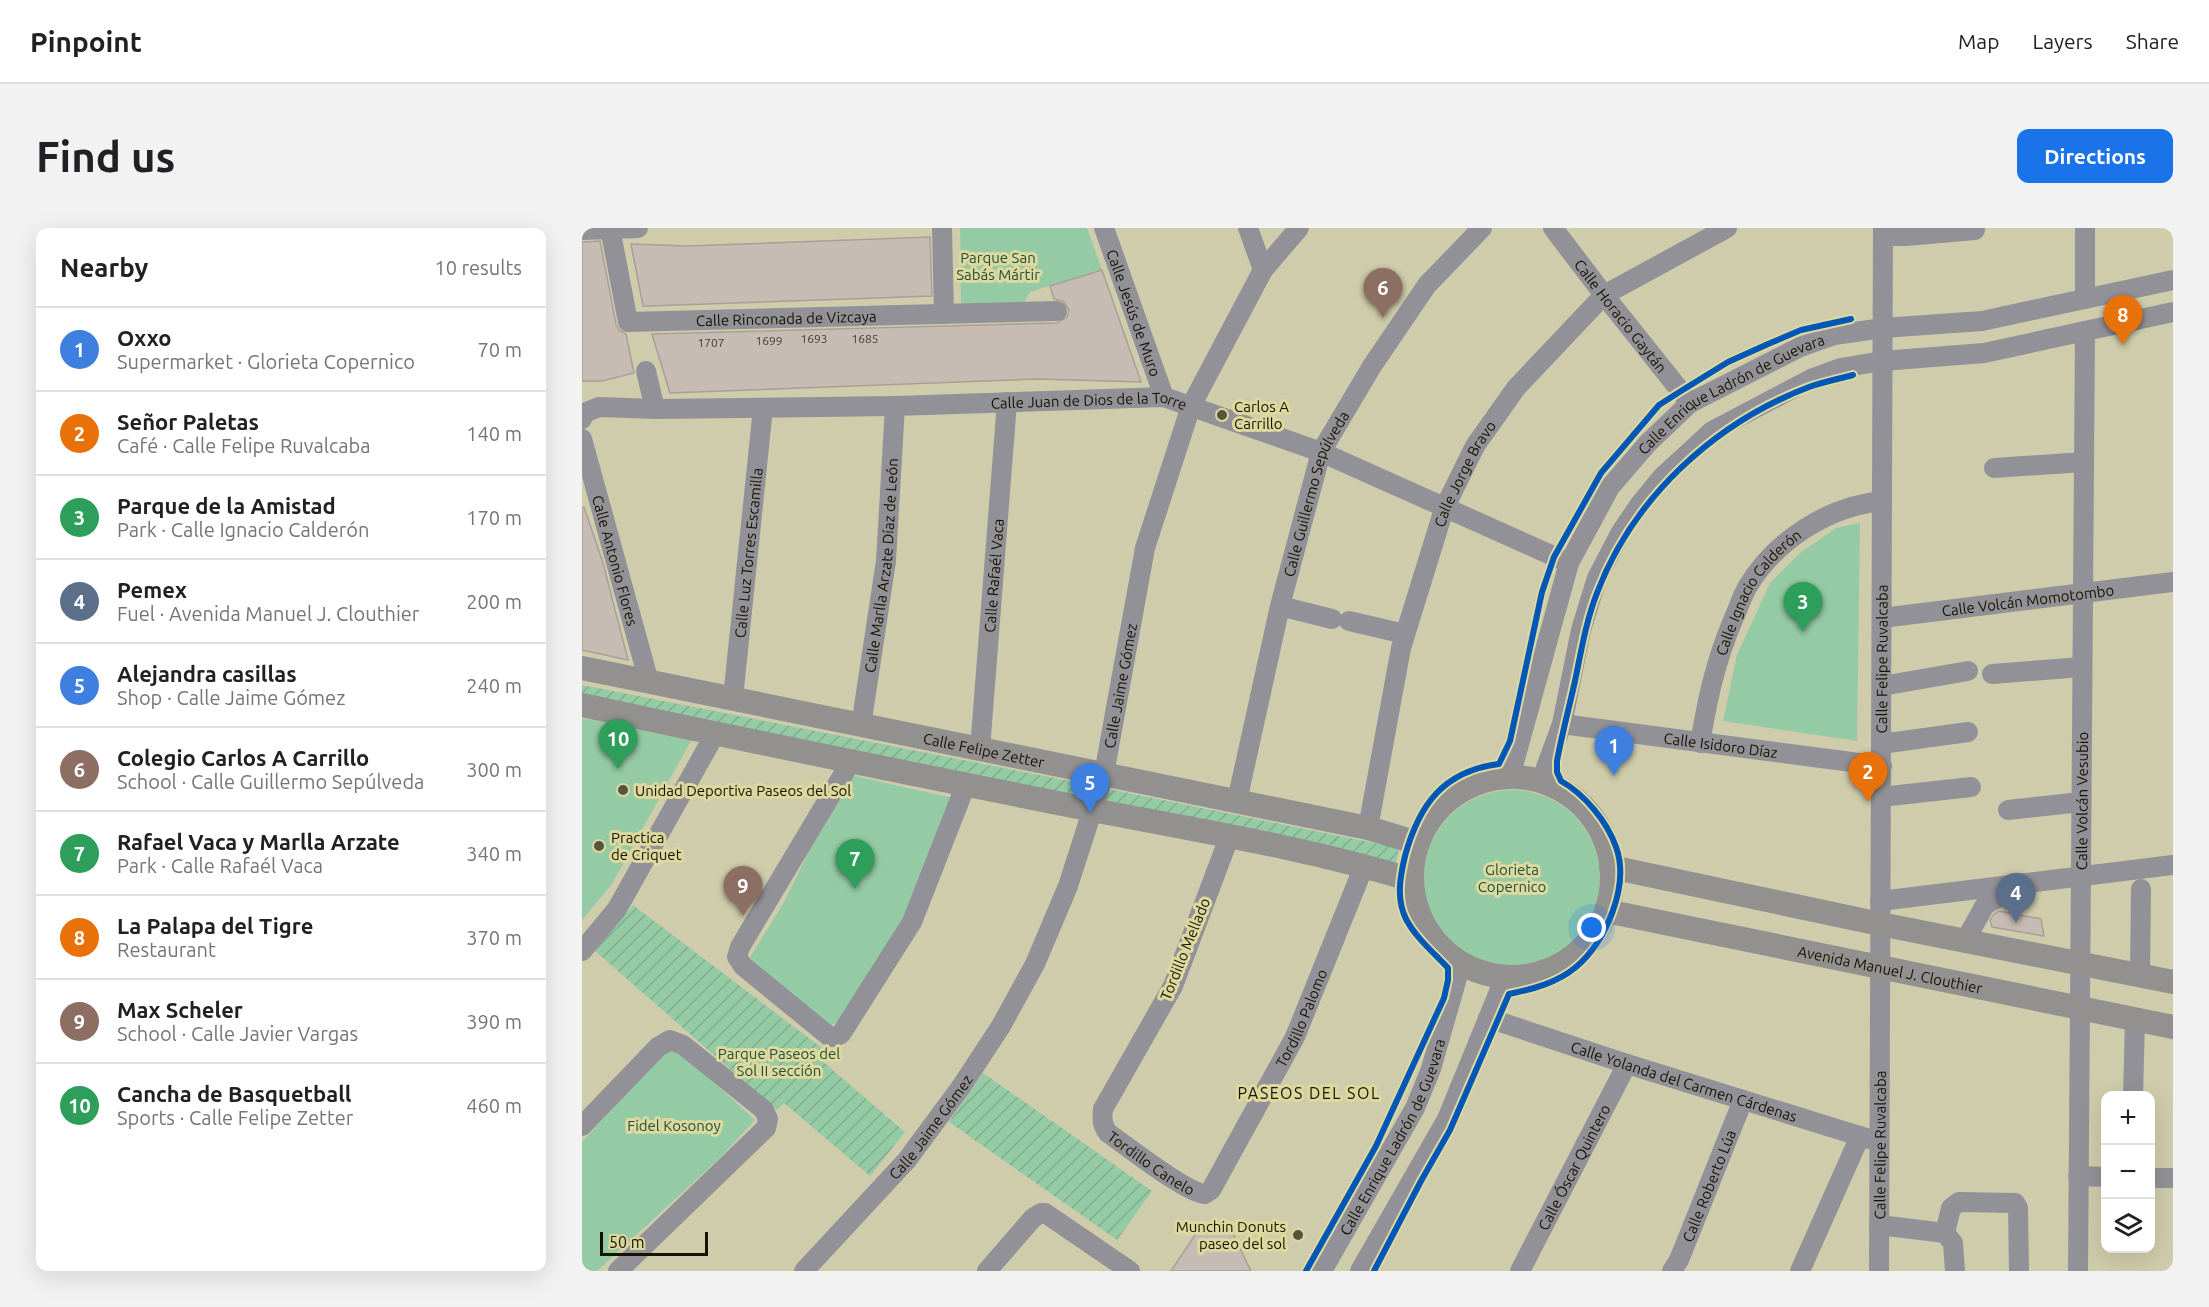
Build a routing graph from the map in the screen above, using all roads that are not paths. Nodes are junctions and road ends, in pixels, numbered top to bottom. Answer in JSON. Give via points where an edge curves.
{"nodes":[{"id":1,"x":610,"y":228,"type":"edge"},
{"id":2,"x":638,"y":228,"type":"edge"},
{"id":3,"x":942,"y":228,"type":"edge"},
{"id":4,"x":1104,"y":228,"type":"edge"},
{"id":5,"x":1248,"y":228,"type":"edge"},
{"id":6,"x":1299,"y":228,"type":"edge"},
{"id":7,"x":1482,"y":228,"type":"edge"},
{"id":8,"x":1553,"y":228,"type":"edge"},
{"id":9,"x":1727,"y":228,"type":"edge"},
{"id":10,"x":2085,"y":228,"type":"edge"},
{"id":11,"x":582,"y":230,"type":"edge"},
{"id":12,"x":1975,"y":230,"type":"dead end"},
{"id":13,"x":1883,"y":232,"type":"edge"},
{"id":14,"x":1263,"y":270,"type":"junction"},
{"id":15,"x":2173,"y":280,"type":"edge"},
{"id":16,"x":1604,"y":295,"type":"junction"},
{"id":17,"x":2085,"y":299,"type":"junction"},
{"id":18,"x":1057,"y":311,"type":"dead end"},
{"id":19,"x":2173,"y":312,"type":"edge"},
{"id":20,"x":944,"y":314,"type":"junction"},
{"id":21,"x":1883,"y":328,"type":"junction"},
{"id":22,"x":2085,"y":331,"type":"junction"},
{"id":23,"x":1882,"y":361,"type":"junction"},
{"id":24,"x":646,"y":371,"type":"dead end"},
{"id":25,"x":1164,"y":397,"type":"junction"},
{"id":26,"x":1007,"y":402,"type":"junction"},
{"id":27,"x":1690,"y":403,"type":"junction"},
{"id":28,"x":895,"y":405,"type":"junction"},
{"id":29,"x":1191,"y":406,"type":"junction"},
{"id":30,"x":763,"y":408,"type":"junction"},
{"id":31,"x":655,"y":409,"type":"junction"},
{"id":32,"x":582,"y":419,"type":"edge"},
{"id":33,"x":582,"y":439,"type":"edge"},
{"id":34,"x":1322,"y":452,"type":"junction"},
{"id":35,"x":2084,"y":462,"type":"junction"},
{"id":36,"x":1994,"y":468,"type":"dead end"},
{"id":37,"x":1882,"y":501,"type":"junction"},
{"id":38,"x":1444,"y":509,"type":"junction"},
{"id":39,"x":1569,"y":563,"type":"junction"},
{"id":40,"x":2173,"y":582,"type":"edge"},
{"id":41,"x":2083,"y":593,"type":"junction"},
{"id":42,"x":1280,"y":606,"type":"junction"},
{"id":43,"x":1882,"y":618,"type":"junction"},
{"id":44,"x":1405,"y":634,"type":"junction"},
{"id":45,"x":582,"y":668,"type":"edge"},
{"id":46,"x":2082,"y":668,"type":"junction"},
{"id":47,"x":1968,"y":671,"type":"dead end"},
{"id":48,"x":1992,"y":674,"type":"dead end"},
{"id":49,"x":649,"y":682,"type":"junction"},
{"id":50,"x":1882,"y":686,"type":"junction"},
{"id":51,"x":734,"y":698,"type":"junction"},
{"id":52,"x":582,"y":705,"type":"edge"},
{"id":53,"x":1562,"y":724,"type":"junction"},
{"id":54,"x":861,"y":726,"type":"junction"},
{"id":55,"x":1968,"y":732,"type":"dead end"},
{"id":56,"x":715,"y":734,"type":"junction"},
{"id":57,"x":1700,"y":742,"type":"junction"},
{"id":58,"x":1881,"y":744,"type":"junction"},
{"id":59,"x":980,"y":749,"type":"junction"},
{"id":60,"x":850,"y":763,"type":"junction"},
{"id":61,"x":1882,"y":766,"type":"junction"},
{"id":62,"x":1104,"y":774,"type":"junction"},
{"id":63,"x":1510,"y":777,"type":"junction"},
{"id":64,"x":1541,"y":781,"type":"junction"},
{"id":65,"x":966,"y":784,"type":"junction"},
{"id":66,"x":1971,"y":787,"type":"dead end"},
{"id":67,"x":1881,"y":797,"type":"junction"},
{"id":68,"x":1237,"y":801,"type":"junction"},
{"id":69,"x":2081,"y":802,"type":"junction"},
{"id":70,"x":1093,"y":810,"type":"junction"},
{"id":71,"x":2008,"y":810,"type":"dead end"},
{"id":72,"x":1368,"y":828,"type":"junction"},
{"id":73,"x":1230,"y":835,"type":"junction"},
{"id":74,"x":1418,"y":843,"type":"junction"},
{"id":75,"x":2173,"y":865,"type":"edge"},
{"id":76,"x":1364,"y":866,"type":"junction"},
{"id":77,"x":1611,"y":867,"type":"junction"},
{"id":78,"x":2080,"y":876,"type":"junction"},
{"id":79,"x":1412,"y":880,"type":"junction"},
{"id":80,"x":2022,"y":885,"type":"junction"},
{"id":81,"x":2141,"y":889,"type":"dead end"},
{"id":82,"x":1606,"y":911,"type":"junction"},
{"id":83,"x":1880,"y":913,"type":"junction"},
{"id":84,"x":1965,"y":941,"type":"junction"},
{"id":85,"x":582,"y":951,"type":"edge"},
{"id":86,"x":1461,"y":964,"type":"junction"},
{"id":87,"x":2079,"y":964,"type":"junction"},
{"id":88,"x":1880,"y":969,"type":"junction"},
{"id":89,"x":2140,"y":976,"type":"junction"},
{"id":90,"x":1505,"y":977,"type":"junction"},
{"id":91,"x":2173,"y":982,"type":"edge"},
{"id":92,"x":2079,"y":1008,"type":"junction"},
{"id":93,"x":1488,"y":1017,"type":"junction"},
{"id":94,"x":2135,"y":1020,"type":"junction"},
{"id":95,"x":2173,"y":1028,"type":"edge"},
{"id":96,"x":1627,"y":1064,"type":"junction"},
{"id":97,"x":2133,"y":1091,"type":"edge"},
{"id":98,"x":1743,"y":1100,"type":"junction"},
{"id":99,"x":1102,"y":1124,"type":"joint"},
{"id":100,"x":582,"y":1126,"type":"edge"},
{"id":101,"x":1860,"y":1136,"type":"junction"},
{"id":102,"x":1879,"y":1142,"type":"junction"},
{"id":103,"x":2078,"y":1176,"type":"junction"},
{"id":104,"x":2101,"y":1177,"type":"edge"},
{"id":105,"x":2155,"y":1178,"type":"edge"},
{"id":106,"x":2173,"y":1178,"type":"edge"},
{"id":107,"x":1205,"y":1194,"type":"joint"},
{"id":108,"x":1879,"y":1225,"type":"junction"},
{"id":109,"x":1945,"y":1233,"type":"junction"},
{"id":110,"x":618,"y":1271,"type":"edge"},
{"id":111,"x":804,"y":1271,"type":"edge"},
{"id":112,"x":987,"y":1271,"type":"edge"},
{"id":113,"x":1130,"y":1271,"type":"edge"},
{"id":114,"x":1322,"y":1271,"type":"edge"},
{"id":115,"x":1360,"y":1271,"type":"edge"},
{"id":116,"x":1520,"y":1271,"type":"edge"},
{"id":117,"x":1672,"y":1271,"type":"edge"},
{"id":118,"x":1800,"y":1271,"type":"edge"},
{"id":119,"x":1879,"y":1271,"type":"edge"},
{"id":120,"x":1955,"y":1271,"type":"edge"},
{"id":121,"x":2019,"y":1271,"type":"edge"},
{"id":122,"x":2078,"y":1271,"type":"edge"}],
"edges":[{"from":1,"to":2,"type":"street"},
{"from":1,"to":11,"type":"street"},
{"from":1,"to":20,"type":"street","name":"Calle Rinconada de Vizcaya","via":[[628,322]]},
{"from":3,"to":20,"type":"street"},
{"from":4,"to":25,"type":"street","name":"Calle Jesús de Muro"},
{"from":5,"to":14,"type":"street"},
{"from":6,"to":14,"type":"street","name":"Calle Jaime Gómez"},
{"from":7,"to":34,"type":"street","name":"Calle Guillermo Sepúlveda","via":[[1427,285],[1372,366]]},
{"from":8,"to":16,"type":"street","name":"Calle Horacio Gaytán"},
{"from":9,"to":16,"type":"street","name":"Calle Jorge Bravo"},
{"from":10,"to":17,"type":"street"},
{"from":12,"to":13,"type":"street","via":[[1906,236]]},
{"from":13,"to":21,"type":"street","name":"Calle Felipe Ruvalcaba"},
{"from":14,"to":29,"type":"street","name":"Calle Jaime Gómez"},
{"from":15,"to":17,"type":"street","name":"Calle Enrique Ladrón de Guevara"},
{"from":16,"to":27,"type":"street","name":"Calle Horacio Gaytán"},
{"from":16,"to":38,"type":"street","name":"Calle Jorge Bravo","via":[[1516,388],[1475,446]]},
{"from":17,"to":21,"type":"street","name":"Calle Enrique Ladrón de Guevara","via":[[1982,321]]},
{"from":18,"to":20,"type":"street","name":"Calle Rinconada de Vizcaya"},
{"from":19,"to":22,"type":"street","name":"Calle Enrique Ladrón de Guevara"},
{"from":21,"to":23,"type":"street","name":"Calle Felipe Ruvalcaba"},
{"from":21,"to":27,"type":"street","name":"Calle Enrique Ladrón de Guevara","via":[[1814,340]]},
{"from":22,"to":23,"type":"street","name":"Calle Enrique Ladrón de Guevara","via":[[1984,353]]},
{"from":22,"to":35,"type":"street","name":"Calle Volcán Vesubio"},
{"from":23,"to":37,"type":"street","name":"Calle Felipe Ruvalcaba"},
{"from":23,"to":53,"type":"street","name":"Calle Enrique Ladrón de Guevara","via":[[1829,372],[1732,420],[1712,431],[1662,477],[1621,532],[1597,578],[1581,630]]},
{"from":24,"to":31,"type":"street"},
{"from":25,"to":26,"type":"street","name":"Calle Juan de Dios de la Torre"},
{"from":25,"to":29,"type":"street","name":"Calle Juan de Dios de la Torre"},
{"from":26,"to":28,"type":"street","name":"Calle Juan de Dios de la Torre"},
{"from":26,"to":59,"type":"street","name":"Calle Rafaél Vaca"},
{"from":27,"to":39,"type":"street","name":"Calle Enrique Ladrón de Guevara","via":[[1648,443],[1610,488]]},
{"from":28,"to":30,"type":"street","name":"Calle Juan de Dios de la Torre"},
{"from":28,"to":54,"type":"street","name":"Calle Marlla Arzate Díaz de León","via":[[886,561]]},
{"from":29,"to":34,"type":"street","name":"Calle Juan de Dios de la Torre"},
{"from":29,"to":62,"type":"street","name":"Calle Jaime Gómez","via":[[1145,548]]},
{"from":30,"to":31,"type":"street","name":"Calle Juan de Dios de la Torre"},
{"from":30,"to":51,"type":"street","name":"Calle Luz Torres Escamilla"},
{"from":31,"to":32,"type":"street","name":"Calle Juan de Dios de la Torre","via":[[599,407],[584,413]]},
{"from":33,"to":49,"type":"street","name":"Calle Antonio Flores"},
{"from":34,"to":38,"type":"street","name":"Calle Juan de Dios de la Torre"},
{"from":34,"to":42,"type":"street","name":"Calle Guillermo Sepúlveda"},
{"from":35,"to":36,"type":"street"},
{"from":35,"to":41,"type":"street","name":"Calle Volcán Vesubio"},
{"from":37,"to":43,"type":"street","name":"Calle Felipe Ruvalcaba"},
{"from":37,"to":57,"type":"street","name":"Calle Ignacio Calderón","via":[[1861,503],[1827,516],[1795,535],[1748,586],[1711,683]]},
{"from":38,"to":39,"type":"street","name":"Calle Juan de Dios de la Torre"},
{"from":38,"to":44,"type":"street","name":"Calle Jorge Bravo"},
{"from":39,"to":63,"type":"street","name":"Calle Enrique Ladrón de Guevara"},
{"from":40,"to":41,"type":"street","name":"Calle Volcán Momotombo"},
{"from":41,"to":43,"type":"street","name":"Calle Volcán Momotombo"},
{"from":41,"to":46,"type":"street","name":"Calle Volcán Vesubio"},
{"from":42,"to":44,"type":"street"},
{"from":42,"to":68,"type":"street","name":"Calle Guillermo Sepúlveda"},
{"from":43,"to":50,"type":"street","name":"Calle Felipe Ruvalcaba"},
{"from":44,"to":72,"type":"street","name":"Calle Jorge Bravo"},
{"from":45,"to":49,"type":"main road","name":"Calle Felipe Zetter"},
{"from":46,"to":48,"type":"street"},
{"from":46,"to":69,"type":"street","name":"Calle Volcán Vesubio"},
{"from":47,"to":50,"type":"street"},
{"from":49,"to":51,"type":"main road","name":"Calle Felipe Zetter"},
{"from":50,"to":58,"type":"street","name":"Calle Felipe Ruvalcaba"},
{"from":51,"to":54,"type":"main road","name":"Calle Felipe Zetter"},
{"from":52,"to":56,"type":"main road"},
{"from":53,"to":57,"type":"street","name":"Calle Isidoro Díaz"},
{"from":53,"to":64,"type":"street","name":"Calle Enrique Ladrón de Guevara"},
{"from":54,"to":59,"type":"main road","name":"Calle Felipe Zetter"},
{"from":55,"to":58,"type":"street"},
{"from":56,"to":60,"type":"main road"},
{"from":56,"to":85,"type":"street","via":[[617,909]]},
{"from":57,"to":61,"type":"street","name":"Calle Isidoro Díaz"},
{"from":58,"to":61,"type":"street","name":"Calle Felipe Ruvalcaba"},
{"from":59,"to":62,"type":"main road","name":"Calle Felipe Zetter"},
{"from":60,"to":65,"type":"main road"},
{"from":60,"to":65,"type":"street","via":[[740,947],[738,957],[743,966],[826,1035],[834,1037],[841,1034],[912,922]]},
{"from":61,"to":67,"type":"street","name":"Calle Felipe Ruvalcaba"},
{"from":62,"to":68,"type":"main road","name":"Calle Felipe Zetter"},
{"from":62,"to":70,"type":"street","name":"Calle Jaime Gómez"},
{"from":63,"to":64,"type":"main road"},
{"from":63,"to":74,"type":"main road","via":[[1486,780],[1444,803],[1428,822]]},
{"from":64,"to":77,"type":"main road","via":[[1567,794],[1589,814],[1600,830]]},
{"from":65,"to":70,"type":"main road"},
{"from":66,"to":67,"type":"street"},
{"from":67,"to":83,"type":"street","name":"Calle Felipe Ruvalcaba"},
{"from":68,"to":72,"type":"main road","name":"Calle Felipe Zetter"},
{"from":69,"to":71,"type":"street"},
{"from":69,"to":78,"type":"street","name":"Calle Volcán Vesubio"},
{"from":70,"to":73,"type":"main road"},
{"from":70,"to":111,"type":"street","name":"Calle Jaime Gómez","via":[[1068,886],[1039,955],[1000,1026],[907,1160]]},
{"from":72,"to":74,"type":"main road","name":"Calle Felipe Zetter"},
{"from":73,"to":76,"type":"main road"},
{"from":73,"to":99,"type":"street","name":"Tordillo Mellado","via":[[1173,986],[1103,1109]]},
{"from":74,"to":79,"type":"main road"},
{"from":75,"to":78,"type":"street"},
{"from":76,"to":79,"type":"main road"},
{"from":76,"to":107,"type":"street","name":"Tordillo Palomo","via":[[1295,1037],[1211,1190]]},
{"from":77,"to":82,"type":"main road"},
{"from":77,"to":83,"type":"main road"},
{"from":78,"to":80,"type":"street"},
{"from":78,"to":87,"type":"street","name":"Calle Volcán Vesubio"},
{"from":79,"to":86,"type":"main road","via":[[1421,920],[1431,937]]},
{"from":80,"to":83,"type":"street"},
{"from":80,"to":84,"type":"street","via":[[1985,905]]},
{"from":81,"to":89,"type":"street"},
{"from":82,"to":88,"type":"main road","name":"Avenida Manuel J. Clouthier"},
{"from":82,"to":90,"type":"main road","via":[[1584,947],[1568,960],[1530,976]]},
{"from":83,"to":84,"type":"main road"},
{"from":83,"to":88,"type":"street","name":"Calle Felipe Ruvalcaba"},
{"from":84,"to":87,"type":"main road"},
{"from":86,"to":90,"type":"main road","via":[[1484,974]]},
{"from":86,"to":114,"type":"street","name":"Calle Enrique Ladrón de Guevara","via":[[1431,1069],[1415,1108]]},
{"from":87,"to":89,"type":"main road"},
{"from":87,"to":92,"type":"street","name":"Calle Volcán Vesubio"},
{"from":88,"to":92,"type":"main road","name":"Avenida Manuel J. Clouthier"},
{"from":88,"to":102,"type":"street","name":"Calle Felipe Ruvalcaba"},
{"from":89,"to":91,"type":"main road"},
{"from":90,"to":93,"type":"street"},
{"from":92,"to":94,"type":"main road","name":"Avenida Manuel J. Clouthier"},
{"from":92,"to":103,"type":"street","name":"Calle Volcán Vesubio"},
{"from":93,"to":96,"type":"street","name":"Calle Yolanda del Carmen Cárdenas"},
{"from":93,"to":115,"type":"street","via":[[1447,1119]]},
{"from":94,"to":95,"type":"main road","name":"Avenida Manuel J. Clouthier"},
{"from":94,"to":97,"type":"street"},
{"from":96,"to":98,"type":"street","name":"Calle Yolanda del Carmen Cárdenas"},
{"from":96,"to":116,"type":"street","name":"Calle Óscar Quintero"},
{"from":98,"to":101,"type":"street","name":"Calle Yolanda del Carmen Cárdenas"},
{"from":98,"to":117,"type":"street","name":"Calle Roberto Lúa"},
{"from":99,"to":107,"type":"street","name":"Tordillo Canelo","via":[[1108,1133],[1162,1171]]},
{"from":100,"to":110,"type":"street","via":[[658,1047],[670,1040],[684,1045],[764,1110],[768,1119],[766,1128]]},
{"from":101,"to":102,"type":"street","name":"Calle Yolanda del Carmen Cárdenas"},
{"from":101,"to":118,"type":"street"},
{"from":102,"to":108,"type":"street","name":"Calle Felipe Ruvalcaba"},
{"from":103,"to":104,"type":"street"},
{"from":103,"to":122,"type":"street","name":"Calle Volcán Vesubio"},
{"from":105,"to":106,"type":"street"},
{"from":108,"to":109,"type":"street"},
{"from":108,"to":119,"type":"street","name":"Calle Felipe Ruvalcaba"},
{"from":109,"to":120,"type":"street","via":[[1953,1243]]},
{"from":109,"to":121,"type":"street","via":[[1951,1208],[1959,1202],[2015,1203]]},
{"from":112,"to":113,"type":"street","via":[[1041,1213],[1049,1214]]}]}
